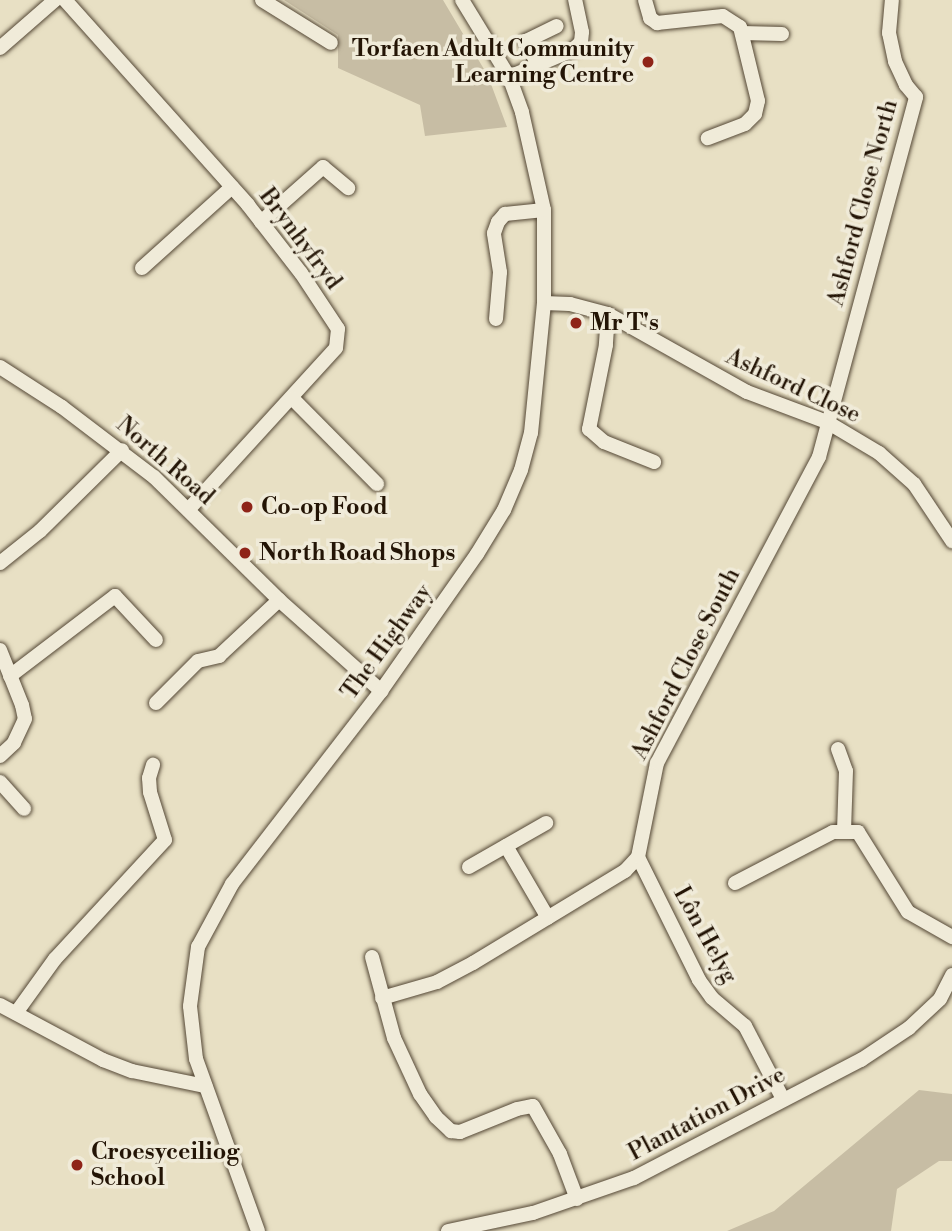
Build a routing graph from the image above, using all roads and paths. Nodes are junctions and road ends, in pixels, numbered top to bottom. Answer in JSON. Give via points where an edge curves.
{"nodes":[{"id":1,"x":55,"y":0,"type":"edge"},
{"id":2,"x":65,"y":0,"type":"edge"},
{"id":3,"x":262,"y":0,"type":"edge"},
{"id":4,"x":462,"y":0,"type":"edge"},
{"id":5,"x":575,"y":0,"type":"edge"},
{"id":6,"x":645,"y":0,"type":"edge"},
{"id":7,"x":891,"y":0,"type":"edge"},
{"id":8,"x":557,"y":26,"type":"dead end"},
{"id":9,"x":743,"y":33,"type":"junction"},
{"id":10,"x":782,"y":34,"type":"dead end"},
{"id":11,"x":331,"y":43,"type":"dead end"},
{"id":12,"x":0,"y":48,"type":"edge"},
{"id":13,"x":537,"y":63,"type":"junction"},
{"id":14,"x":509,"y":77,"type":"junction"},
{"id":15,"x":708,"y":138,"type":"dead end"},
{"id":16,"x":232,"y":187,"type":"junction"},
{"id":17,"x":348,"y":188,"type":"dead end"},
{"id":18,"x":544,"y":210,"type":"junction"},
{"id":19,"x":261,"y":222,"type":"junction"},
{"id":20,"x":142,"y":268,"type":"dead end"},
{"id":21,"x":544,"y":303,"type":"junction"},
{"id":22,"x":608,"y":314,"type":"junction"},
{"id":23,"x":496,"y":319,"type":"dead end"},
{"id":24,"x":0,"y":367,"type":"edge"},
{"id":25,"x":292,"y":398,"type":"junction"},
{"id":26,"x":827,"y":422,"type":"junction"},
{"id":27,"x":122,"y":450,"type":"junction"},
{"id":28,"x":654,"y":462,"type":"dead end"},
{"id":29,"x":377,"y":484,"type":"dead end"},
{"id":30,"x":189,"y":509,"type":"junction"},
{"id":31,"x":949,"y":526,"type":"edge"},
{"id":32,"x":952,"y":541,"type":"edge"},
{"id":33,"x":0,"y":563,"type":"edge"},
{"id":34,"x":279,"y":600,"type":"junction"},
{"id":35,"x":156,"y":640,"type":"dead end"},
{"id":36,"x":0,"y":650,"type":"edge"},
{"id":37,"x":10,"y":676,"type":"junction"},
{"id":38,"x":381,"y":691,"type":"junction"},
{"id":39,"x":156,"y":703,"type":"dead end"},
{"id":40,"x":838,"y":749,"type":"dead end"},
{"id":41,"x":0,"y":756,"type":"edge"},
{"id":42,"x":153,"y":765,"type":"dead end"},
{"id":43,"x":0,"y":782,"type":"edge"},
{"id":44,"x":24,"y":809,"type":"dead end"},
{"id":45,"x":546,"y":823,"type":"dead end"},
{"id":46,"x":844,"y":832,"type":"junction"},
{"id":47,"x":506,"y":846,"type":"junction"},
{"id":48,"x":638,"y":858,"type":"junction"},
{"id":49,"x":469,"y":867,"type":"dead end"},
{"id":50,"x":735,"y":883,"type":"dead end"},
{"id":51,"x":548,"y":918,"type":"junction"},
{"id":52,"x":952,"y":937,"type":"edge"},
{"id":53,"x":372,"y":957,"type":"dead end"},
{"id":54,"x":952,"y":975,"type":"edge"},
{"id":55,"x":382,"y":998,"type":"junction"},
{"id":56,"x":0,"y":1004,"type":"edge"},
{"id":57,"x":16,"y":1013,"type":"junction"},
{"id":58,"x":205,"y":1086,"type":"junction"},
{"id":59,"x":783,"y":1099,"type":"junction"},
{"id":60,"x":577,"y":1199,"type":"junction"},
{"id":61,"x":258,"y":1231,"type":"edge"},
{"id":62,"x":448,"y":1231,"type":"edge"}],
"edges":[{"from":1,"to":12,"type":"street"},
{"from":2,"to":16,"type":"street","name":"Brynhyfryd"},
{"from":3,"to":11,"type":"street"},
{"from":4,"to":14,"type":"street","name":"The Highway"},
{"from":5,"to":13,"type":"street","via":[[581,42],[573,50]]},
{"from":6,"to":9,"type":"street","via":[[650,18],[657,23],[723,16],[734,20]]},
{"from":7,"to":26,"type":"street","name":"Ashford Close North","via":[[889,33],[895,61],[916,97]]},
{"from":8,"to":13,"type":"street","via":[[526,41]]},
{"from":9,"to":10,"type":"street"},
{"from":9,"to":15,"type":"street","via":[[758,101],[755,114],[745,124]]},
{"from":13,"to":14,"type":"street"},
{"from":14,"to":18,"type":"street","name":"The Highway","via":[[522,112]]},
{"from":16,"to":19,"type":"street","name":"Brynhyfryd"},
{"from":16,"to":20,"type":"street"},
{"from":17,"to":19,"type":"street","via":[[323,167]]},
{"from":18,"to":21,"type":"street","name":"The Highway"},
{"from":18,"to":23,"type":"street","via":[[505,214],[498,222],[494,233],[500,272]]},
{"from":19,"to":25,"type":"street","name":"Brynhyfryd","via":[[338,329],[336,348]]},
{"from":21,"to":22,"type":"street","name":"Ashford Close"},
{"from":21,"to":38,"type":"street","name":"The Highway","via":[[531,433],[521,470],[504,510],[477,554]]},
{"from":22,"to":26,"type":"street","name":"Ashford Close","via":[[747,392]]},
{"from":22,"to":28,"type":"street","via":[[589,429],[604,442]]},
{"from":24,"to":27,"type":"street","name":"North Road"},
{"from":25,"to":29,"type":"street"},
{"from":25,"to":30,"type":"street","name":"Brynhyfryd"},
{"from":26,"to":31,"type":"street","name":"Ashford Close","via":[[879,453],[914,484]]},
{"from":26,"to":48,"type":"street","name":"Ashford Close South","via":[[808,481],[657,763]]},
{"from":27,"to":30,"type":"street","name":"North Road"},
{"from":27,"to":33,"type":"street","via":[[40,531]]},
{"from":30,"to":34,"type":"street","name":"North Road"},
{"from":31,"to":32,"type":"street","name":"Ashford Close"},
{"from":34,"to":38,"type":"street","name":"North Road"},
{"from":34,"to":39,"type":"street","via":[[219,656],[198,662]]},
{"from":35,"to":37,"type":"street","via":[[115,596]]},
{"from":36,"to":37,"type":"street"},
{"from":37,"to":41,"type":"street","via":[[25,719],[14,743]]},
{"from":38,"to":58,"type":"street","name":"The Highway","via":[[232,884],[198,947],[192,973],[191,1031]]},
{"from":40,"to":46,"type":"street","via":[[846,771]]},
{"from":42,"to":57,"type":"street","via":[[150,792],[165,840],[55,959]]},
{"from":43,"to":44,"type":"street"},
{"from":45,"to":47,"type":"street"},
{"from":46,"to":50,"type":"street","via":[[832,832]]},
{"from":46,"to":52,"type":"street","via":[[858,832],[908,912]]},
{"from":47,"to":49,"type":"street"},
{"from":47,"to":51,"type":"street"},
{"from":48,"to":51,"type":"street","via":[[625,872]]},
{"from":48,"to":59,"type":"street","name":"Lôn Helyg","via":[[699,980],[712,998],[746,1026]]},
{"from":51,"to":55,"type":"street","via":[[437,982]]},
{"from":53,"to":55,"type":"street"},
{"from":54,"to":59,"type":"street","name":"Plantation Drive","via":[[940,999],[909,1028],[862,1060]]},
{"from":55,"to":60,"type":"street","via":[[394,1038],[420,1094],[443,1125],[460,1132],[533,1106],[560,1154]]},
{"from":56,"to":57,"type":"street"},
{"from":57,"to":58,"type":"street","via":[[103,1060]]},
{"from":58,"to":61,"type":"street","name":"The Highway"},
{"from":59,"to":60,"type":"street","name":"Plantation Drive","via":[[634,1178]]},
{"from":60,"to":62,"type":"street","name":"Plantation Drive"}]}
